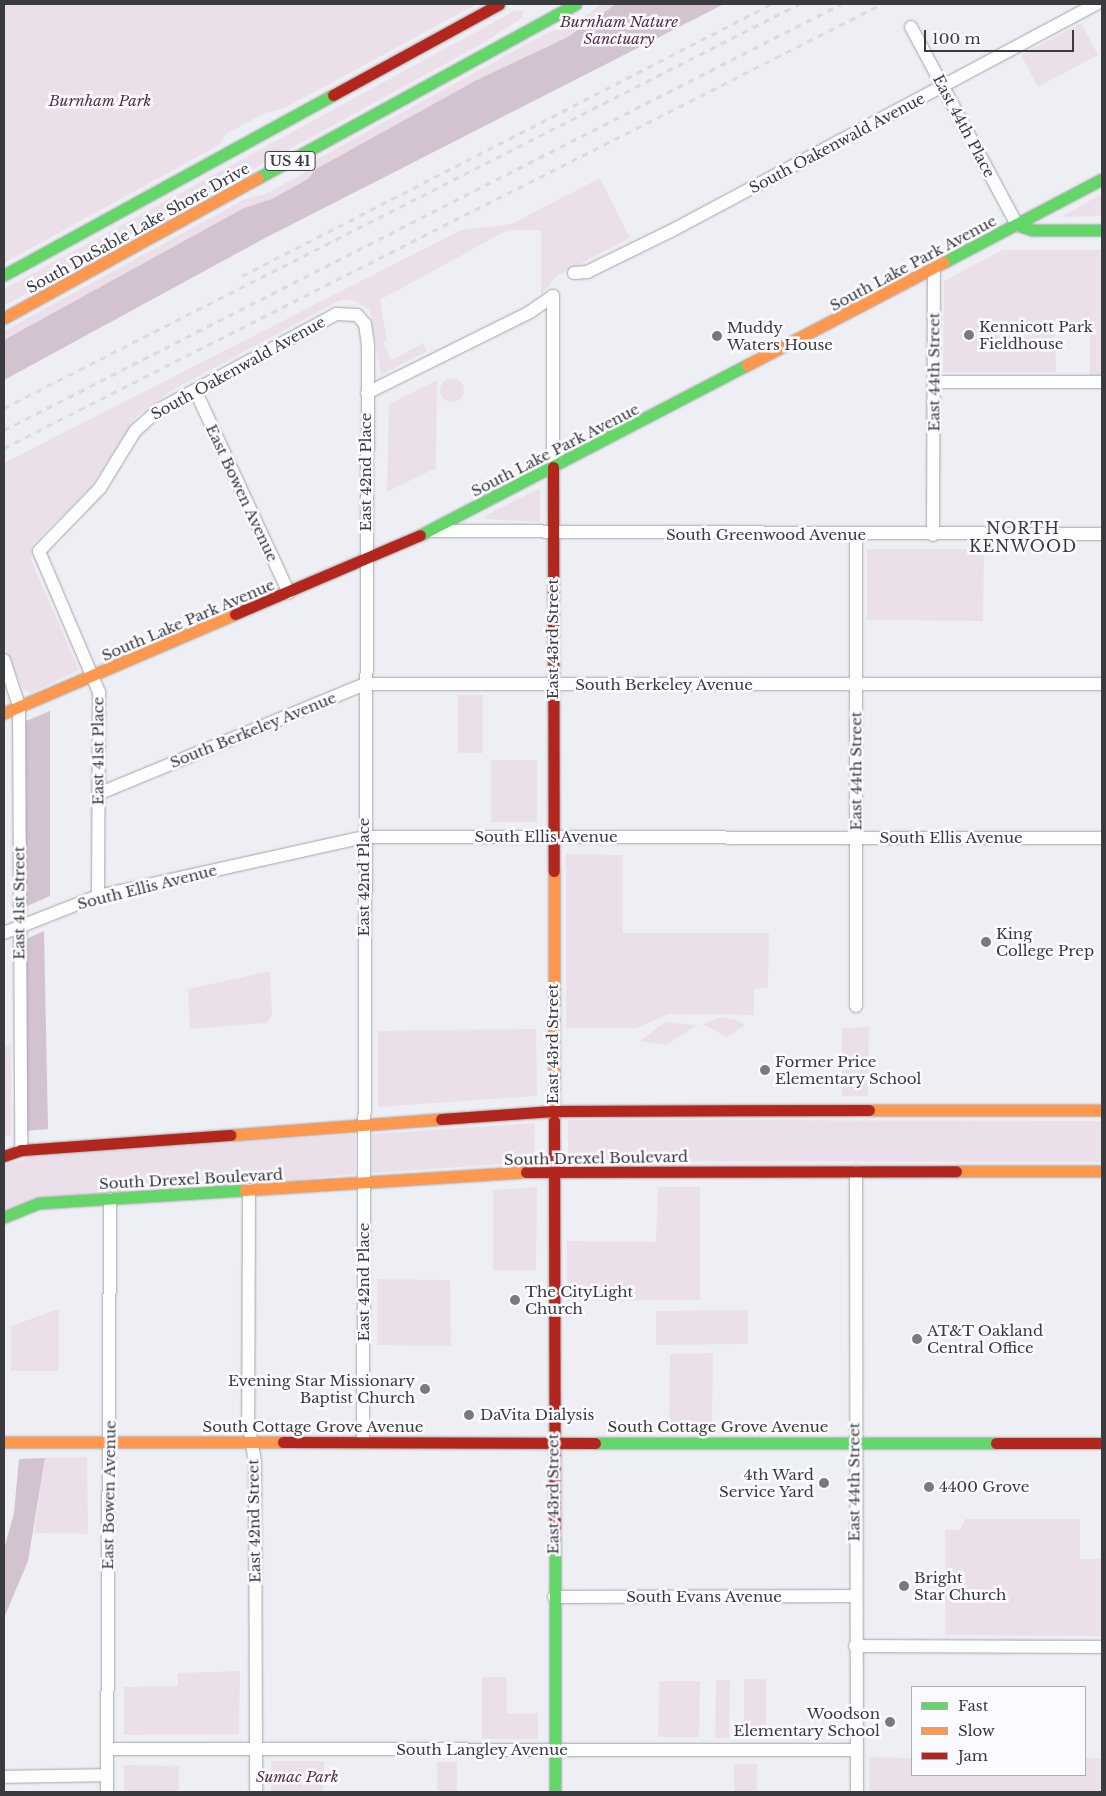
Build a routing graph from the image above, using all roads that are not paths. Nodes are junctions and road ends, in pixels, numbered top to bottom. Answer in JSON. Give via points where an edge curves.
{"nodes":[{"id":1,"x":499,"y":4,"type":"edge"},
{"id":2,"x":576,"y":4,"type":"edge"},
{"id":3,"x":1096,"y":4,"type":"edge"},
{"id":4,"x":911,"y":27,"type":"dead end"},
{"id":5,"x":943,"y":86,"type":"junction"},
{"id":6,"x":1102,"y":179,"type":"edge"},
{"id":7,"x":1017,"y":225,"type":"junction"},
{"id":8,"x":1102,"y":230,"type":"edge"},
{"id":9,"x":934,"y":269,"type":"junction"},
{"id":10,"x":574,"y":273,"type":"dead end"},
{"id":11,"x":4,"y":275,"type":"edge"},
{"id":12,"x":357,"y":316,"type":"joint"},
{"id":13,"x":4,"y":318,"type":"edge"},
{"id":14,"x":934,"y":382,"type":"junction"},
{"id":15,"x":1102,"y":382,"type":"edge"},
{"id":16,"x":196,"y":392,"type":"junction"},
{"id":17,"x":367,"y":393,"type":"junction"},
{"id":18,"x":553,"y":467,"type":"junction"},
{"id":19,"x":430,"y":531,"type":"junction"},
{"id":20,"x":553,"y":534,"type":"junction"},
{"id":21,"x":1102,"y":534,"type":"edge"},
{"id":22,"x":933,"y":535,"type":"junction"},
{"id":23,"x":856,"y":536,"type":"junction"},
{"id":24,"x":39,"y":558,"type":"joint"},
{"id":25,"x":366,"y":562,"type":"junction"},
{"id":26,"x":288,"y":593,"type":"junction"},
{"id":27,"x":4,"y":660,"type":"edge"},
{"id":28,"x":92,"y":677,"type":"junction"},
{"id":29,"x":365,"y":684,"type":"junction"},
{"id":30,"x":1102,"y":684,"type":"edge"},
{"id":31,"x":553,"y":685,"type":"junction"},
{"id":32,"x":856,"y":686,"type":"junction"},
{"id":33,"x":19,"y":706,"type":"junction"},
{"id":34,"x":4,"y":712,"type":"edge"},
{"id":35,"x":98,"y":794,"type":"junction"},
{"id":36,"x":365,"y":837,"type":"junction"},
{"id":37,"x":553,"y":837,"type":"junction"},
{"id":38,"x":856,"y":838,"type":"junction"},
{"id":39,"x":1102,"y":838,"type":"edge"},
{"id":40,"x":98,"y":896,"type":"junction"},
{"id":41,"x":19,"y":926,"type":"junction"},
{"id":42,"x":4,"y":933,"type":"edge"},
{"id":43,"x":856,"y":1006,"type":"dead end"},
{"id":44,"x":1102,"y":1110,"type":"edge"},
{"id":45,"x":553,"y":1111,"type":"junction"},
{"id":46,"x":364,"y":1124,"type":"junction"},
{"id":47,"x":21,"y":1150,"type":"junction"},
{"id":48,"x":4,"y":1156,"type":"edge"},
{"id":49,"x":553,"y":1170,"type":"junction"},
{"id":50,"x":1102,"y":1170,"type":"edge"},
{"id":51,"x":856,"y":1172,"type":"junction"},
{"id":52,"x":364,"y":1183,"type":"junction"},
{"id":53,"x":249,"y":1190,"type":"junction"},
{"id":54,"x":110,"y":1199,"type":"junction"},
{"id":55,"x":4,"y":1217,"type":"edge"},
{"id":56,"x":4,"y":1442,"type":"edge"},
{"id":57,"x":108,"y":1442,"type":"junction"},
{"id":58,"x":251,"y":1442,"type":"junction"},
{"id":59,"x":363,"y":1442,"type":"junction"},
{"id":60,"x":553,"y":1442,"type":"junction"},
{"id":61,"x":854,"y":1442,"type":"junction"},
{"id":62,"x":1102,"y":1443,"type":"edge"},
{"id":63,"x":855,"y":1596,"type":"junction"},
{"id":64,"x":554,"y":1597,"type":"junction"},
{"id":65,"x":856,"y":1646,"type":"junction"},
{"id":66,"x":1102,"y":1647,"type":"edge"},
{"id":67,"x":107,"y":1749,"type":"junction"},
{"id":68,"x":256,"y":1750,"type":"junction"},
{"id":69,"x":554,"y":1750,"type":"junction"},
{"id":70,"x":857,"y":1750,"type":"junction"},
{"id":71,"x":107,"y":1775,"type":"junction"},
{"id":72,"x":4,"y":1777,"type":"edge"},
{"id":73,"x":107,"y":1792,"type":"edge"},
{"id":74,"x":256,"y":1792,"type":"edge"},
{"id":75,"x":555,"y":1792,"type":"edge"},
{"id":76,"x":857,"y":1792,"type":"edge"}],
"edges":[{"from":1,"to":11,"type":"main road","name":"South DuSable Lake Shore Drive","number":"US 41"},
{"from":2,"to":13,"type":"main road","name":"South DuSable Lake Shore Drive","number":"US 41"},
{"from":3,"to":5,"type":"street","name":"South Oakenwald Avenue"},
{"from":4,"to":5,"type":"street","name":"East 44th Place"},
{"from":5,"to":7,"type":"street","name":"East 44th Place"},
{"from":5,"to":10,"type":"street","name":"South Oakenwald Avenue","via":[[671,231],[587,272]]},
{"from":6,"to":7,"type":"main road","name":"South Lake Park Avenue"},
{"from":7,"to":8,"type":"main road","via":[[1032,230]]},
{"from":7,"to":9,"type":"main road","name":"South Lake Park Avenue"},
{"from":9,"to":14,"type":"street","name":"East 44th Street"},
{"from":9,"to":18,"type":"main road","name":"South Lake Park Avenue"},
{"from":12,"to":16,"type":"street","name":"South Oakenwald Avenue","via":[[336,314]]},
{"from":12,"to":17,"type":"street","name":"East 42nd Place","via":[[367,330]]},
{"from":14,"to":15,"type":"street"},
{"from":14,"to":22,"type":"street","name":"East 44th Street"},
{"from":16,"to":24,"type":"street","name":"South Oakenwald Avenue","via":[[158,410],[135,431],[100,488],[44,544]]},
{"from":16,"to":26,"type":"street","name":"East Bowen Avenue"},
{"from":17,"to":18,"type":"street","name":"East 43rd Street","via":[[530,312],[553,296]]},
{"from":17,"to":25,"type":"street","name":"East 42nd Place"},
{"from":18,"to":19,"type":"main road","name":"South Lake Park Avenue"},
{"from":18,"to":20,"type":"main road","name":"East 43rd Street"},
{"from":19,"to":20,"type":"street","name":"South Greenwood Avenue"},
{"from":19,"to":25,"type":"main road","name":"South Lake Park Avenue"},
{"from":20,"to":23,"type":"street","name":"South Greenwood Avenue"},
{"from":20,"to":31,"type":"main road","name":"East 43rd Street"},
{"from":21,"to":22,"type":"street","name":"South Greenwood Avenue"},
{"from":22,"to":23,"type":"street","name":"South Greenwood Avenue"},
{"from":23,"to":32,"type":"street","name":"East 44th Street"},
{"from":24,"to":28,"type":"street","name":"East 41st Place"},
{"from":25,"to":26,"type":"main road","name":"South Lake Park Avenue"},
{"from":25,"to":29,"type":"street","name":"East 42nd Place"},
{"from":26,"to":28,"type":"main road","name":"South Lake Park Avenue"},
{"from":27,"to":33,"type":"street","name":"East 41st Street"},
{"from":28,"to":33,"type":"main road","name":"South Lake Park Avenue"},
{"from":28,"to":35,"type":"street","name":"East 41st Place","via":[[99,692]]},
{"from":29,"to":31,"type":"street","name":"South Berkeley Avenue"},
{"from":29,"to":35,"type":"street","name":"South Berkeley Avenue"},
{"from":29,"to":36,"type":"street","name":"East 42nd Place"},
{"from":30,"to":32,"type":"street","name":"South Berkeley Avenue"},
{"from":31,"to":32,"type":"street","name":"South Berkeley Avenue"},
{"from":31,"to":37,"type":"main road","name":"East 43rd Street"},
{"from":32,"to":38,"type":"street","name":"East 44th Street"},
{"from":33,"to":34,"type":"main road","name":"South Lake Park Avenue"},
{"from":33,"to":41,"type":"street","name":"East 41st Street"},
{"from":35,"to":40,"type":"street","name":"East 41st Place"},
{"from":36,"to":37,"type":"street","name":"South Ellis Avenue"},
{"from":36,"to":40,"type":"street","name":"South Ellis Avenue"},
{"from":36,"to":46,"type":"street","name":"East 42nd Place"},
{"from":37,"to":38,"type":"street","name":"South Ellis Avenue"},
{"from":37,"to":45,"type":"main road","name":"East 43rd Street"},
{"from":38,"to":39,"type":"street","name":"South Ellis Avenue"},
{"from":38,"to":43,"type":"street","name":"East 44th Street"},
{"from":40,"to":41,"type":"street","name":"South Ellis Avenue"},
{"from":41,"to":42,"type":"street","name":"South Ellis Avenue"},
{"from":41,"to":47,"type":"street","name":"East 41st Street"},
{"from":44,"to":45,"type":"main road"},
{"from":45,"to":46,"type":"main road"},
{"from":45,"to":49,"type":"main road","name":"East 43rd Street"},
{"from":46,"to":47,"type":"main road"},
{"from":46,"to":52,"type":"street","name":"East 42nd Place"},
{"from":47,"to":48,"type":"main road"},
{"from":49,"to":51,"type":"main road","name":"South Drexel Boulevard"},
{"from":49,"to":52,"type":"main road","name":"South Drexel Boulevard"},
{"from":49,"to":60,"type":"main road","name":"East 43rd Street"},
{"from":50,"to":51,"type":"main road","name":"South Drexel Boulevard"},
{"from":51,"to":61,"type":"street","name":"East 44th Street"},
{"from":52,"to":53,"type":"main road","name":"South Drexel Boulevard"},
{"from":52,"to":59,"type":"street","name":"East 42nd Place"},
{"from":53,"to":54,"type":"main road","name":"South Drexel Boulevard"},
{"from":53,"to":58,"type":"street","name":"East 42nd Street"},
{"from":54,"to":55,"type":"main road","name":"South Drexel Boulevard","via":[[39,1203]]},
{"from":54,"to":57,"type":"street","name":"East Bowen Avenue"},
{"from":56,"to":57,"type":"main road","name":"South Cottage Grove Avenue"},
{"from":57,"to":58,"type":"main road","name":"South Cottage Grove Avenue"},
{"from":57,"to":67,"type":"street","name":"East Bowen Avenue"},
{"from":58,"to":59,"type":"main road","name":"South Cottage Grove Avenue"},
{"from":58,"to":68,"type":"street","name":"East 42nd Street"},
{"from":59,"to":60,"type":"main road","name":"South Cottage Grove Avenue"},
{"from":60,"to":61,"type":"main road","name":"South Cottage Grove Avenue"},
{"from":60,"to":64,"type":"main road","name":"East 43rd Street"},
{"from":61,"to":62,"type":"main road","name":"South Cottage Grove Avenue"},
{"from":61,"to":63,"type":"street","name":"East 44th Street"},
{"from":63,"to":64,"type":"street","name":"South Evans Avenue"},
{"from":63,"to":65,"type":"street","name":"East 44th Street"},
{"from":64,"to":69,"type":"main road","name":"East 43rd Street"},
{"from":65,"to":66,"type":"street"},
{"from":65,"to":70,"type":"street","name":"East 44th Street"},
{"from":67,"to":68,"type":"street","name":"South Langley Avenue"},
{"from":67,"to":71,"type":"street","name":"East Bowen Avenue"},
{"from":68,"to":69,"type":"street","name":"South Langley Avenue"},
{"from":68,"to":74,"type":"street","name":"East 42nd Street"},
{"from":69,"to":70,"type":"street","name":"South Langley Avenue"},
{"from":69,"to":75,"type":"main road","name":"East 43rd Street"},
{"from":70,"to":76,"type":"street","name":"East 44th Street"},
{"from":71,"to":72,"type":"street"},
{"from":71,"to":73,"type":"street","name":"East Bowen Avenue"}]}
